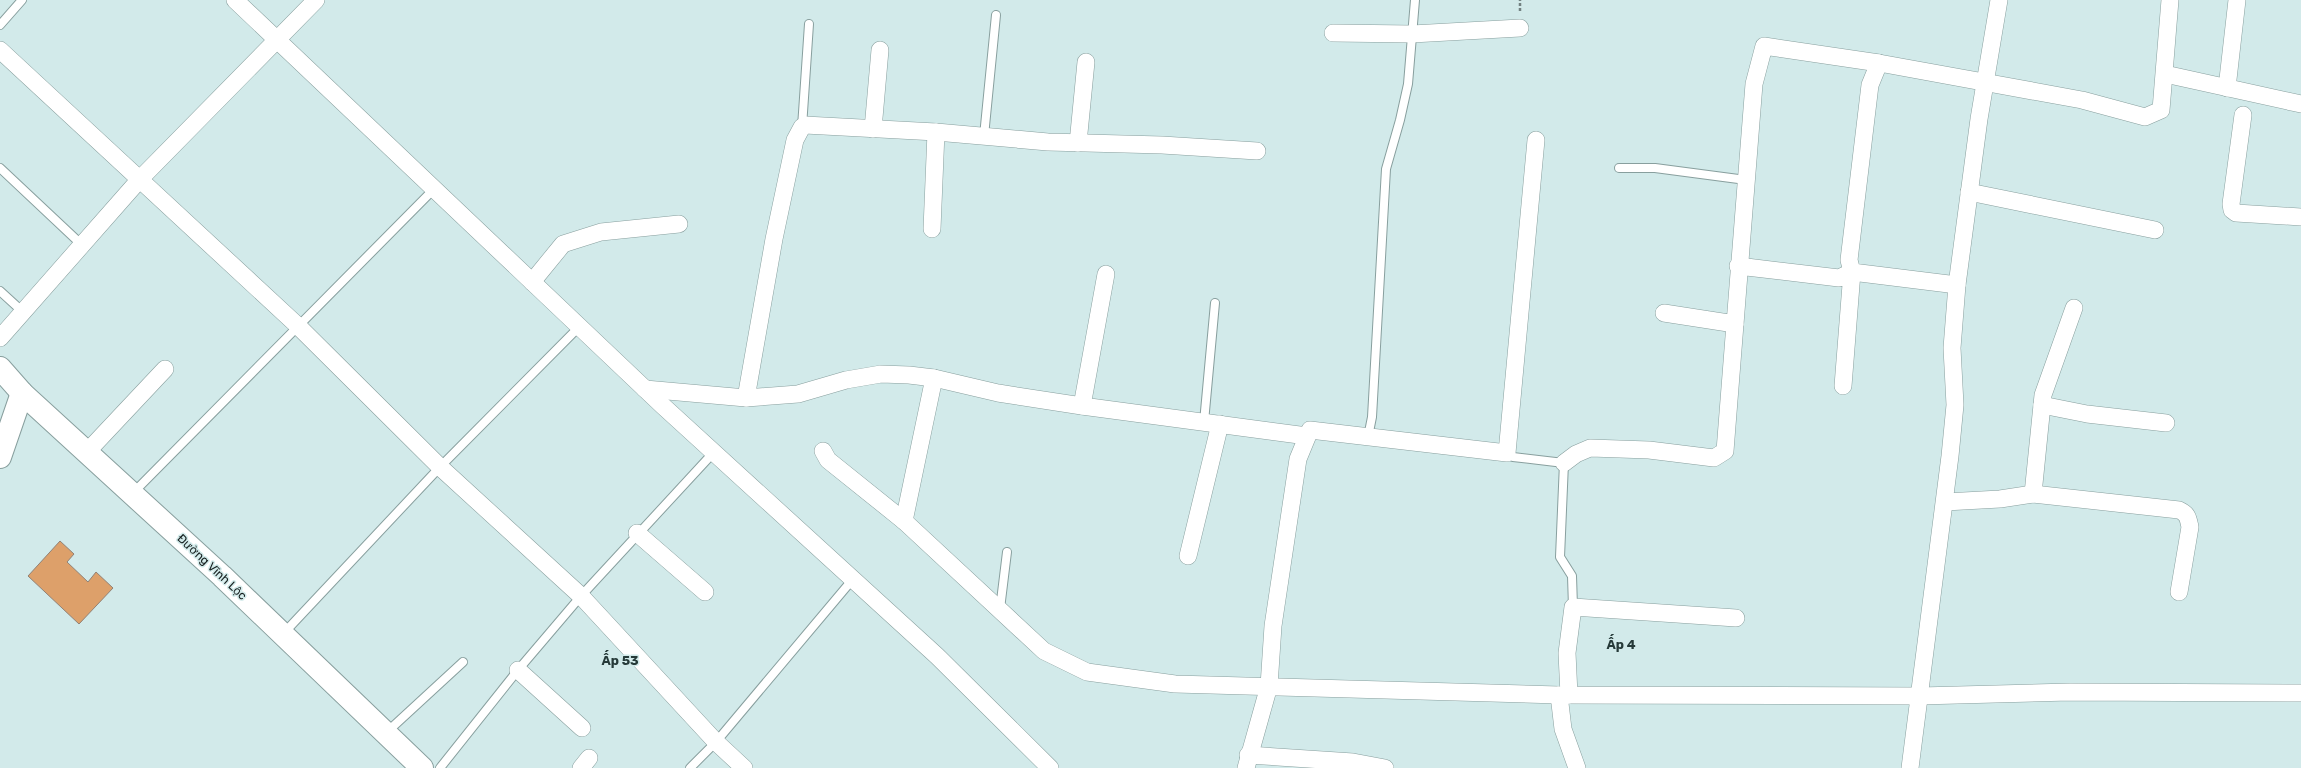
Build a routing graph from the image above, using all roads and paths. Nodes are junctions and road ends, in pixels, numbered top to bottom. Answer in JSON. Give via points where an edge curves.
{"nodes":[{"id":1,"x":22,"y":0,"type":"edge"},
{"id":2,"x":235,"y":0,"type":"edge"},
{"id":3,"x":316,"y":0,"type":"edge"},
{"id":4,"x":1415,"y":0,"type":"edge"},
{"id":5,"x":1999,"y":0,"type":"edge"},
{"id":6,"x":2170,"y":0,"type":"edge"},
{"id":7,"x":2238,"y":0,"type":"edge"},
{"id":8,"x":996,"y":15,"type":"dead end"},
{"id":9,"x":809,"y":24,"type":"dead end"},
{"id":10,"x":0,"y":25,"type":"edge"},
{"id":11,"x":1520,"y":28,"type":"dead end"},
{"id":12,"x":1332,"y":33,"type":"dead end"},
{"id":13,"x":1412,"y":34,"type":"junction"},
{"id":14,"x":276,"y":40,"type":"junction"},
{"id":15,"x":0,"y":50,"type":"edge"},
{"id":16,"x":880,"y":50,"type":"dead end"},
{"id":17,"x":1086,"y":62,"type":"dead end"},
{"id":18,"x":1879,"y":63,"type":"junction"},
{"id":19,"x":2165,"y":74,"type":"junction"},
{"id":20,"x":1985,"y":84,"type":"junction"},
{"id":21,"x":2227,"y":88,"type":"junction"},
{"id":22,"x":2301,"y":104,"type":"edge"},
{"id":23,"x":2242,"y":115,"type":"dead end"},
{"id":24,"x":802,"y":127,"type":"junction"},
{"id":25,"x":873,"y":129,"type":"junction"},
{"id":26,"x":936,"y":132,"type":"junction"},
{"id":27,"x":984,"y":136,"type":"junction"},
{"id":28,"x":1536,"y":140,"type":"dead end"},
{"id":29,"x":1078,"y":143,"type":"junction"},
{"id":30,"x":1257,"y":151,"type":"dead end"},
{"id":31,"x":0,"y":168,"type":"edge"},
{"id":32,"x":1619,"y":168,"type":"dead end"},
{"id":33,"x":140,"y":179,"type":"junction"},
{"id":34,"x":1746,"y":180,"type":"junction"},
{"id":35,"x":434,"y":189,"type":"junction"},
{"id":36,"x":1969,"y":192,"type":"junction"},
{"id":37,"x":2301,"y":215,"type":"edge"},
{"id":38,"x":679,"y":224,"type":"dead end"},
{"id":39,"x":932,"y":229,"type":"dead end"},
{"id":40,"x":2155,"y":230,"type":"dead end"},
{"id":41,"x":82,"y":245,"type":"junction"},
{"id":42,"x":1738,"y":266,"type":"junction"},
{"id":43,"x":1852,"y":272,"type":"junction"},
{"id":44,"x":1106,"y":274,"type":"dead end"},
{"id":45,"x":532,"y":282,"type":"junction"},
{"id":46,"x":1957,"y":285,"type":"junction"},
{"id":47,"x":0,"y":290,"type":"edge"},
{"id":48,"x":1215,"y":304,"type":"dead end"},
{"id":49,"x":2074,"y":308,"type":"dead end"},
{"id":50,"x":23,"y":312,"type":"junction"},
{"id":51,"x":1664,"y":313,"type":"dead end"},
{"id":52,"x":1735,"y":324,"type":"junction"},
{"id":53,"x":298,"y":326,"type":"junction"},
{"id":54,"x":580,"y":327,"type":"junction"},
{"id":55,"x":0,"y":338,"type":"edge"},
{"id":56,"x":0,"y":368,"type":"edge"},
{"id":57,"x":165,"y":369,"type":"dead end"},
{"id":58,"x":934,"y":378,"type":"junction"},
{"id":59,"x":1844,"y":386,"type":"dead end"},
{"id":60,"x":645,"y":389,"type":"junction"},
{"id":61,"x":22,"y":393,"type":"junction"},
{"id":62,"x":746,"y":398,"type":"junction"},
{"id":63,"x":2042,"y":405,"type":"junction"},
{"id":64,"x":1082,"y":406,"type":"junction"},
{"id":65,"x":1212,"y":423,"type":"junction"},
{"id":66,"x":2166,"y":423,"type":"dead end"},
{"id":67,"x":1307,"y":436,"type":"junction"},
{"id":68,"x":1368,"y":437,"type":"junction"},
{"id":69,"x":714,"y":452,"type":"junction"},
{"id":70,"x":823,"y":452,"type":"dead end"},
{"id":71,"x":86,"y":453,"type":"junction"},
{"id":72,"x":1507,"y":453,"type":"junction"},
{"id":73,"x":0,"y":457,"type":"edge"},
{"id":74,"x":1564,"y":463,"type":"junction"},
{"id":75,"x":440,"y":467,"type":"junction"},
{"id":76,"x":132,"y":494,"type":"junction"},
{"id":77,"x":2033,"y":494,"type":"junction"},
{"id":78,"x":1945,"y":502,"type":"junction"},
{"id":79,"x":904,"y":521,"type":"junction"},
{"id":80,"x":638,"y":533,"type":"junction"},
{"id":81,"x":1007,"y":552,"type":"dead end"},
{"id":82,"x":1188,"y":556,"type":"dead end"},
{"id":83,"x":853,"y":579,"type":"junction"},
{"id":84,"x":705,"y":592,"type":"dead end"},
{"id":85,"x":2179,"y":592,"type":"dead end"},
{"id":86,"x":580,"y":596,"type":"junction"},
{"id":87,"x":1573,"y":607,"type":"junction"},
{"id":88,"x":1000,"y":610,"type":"junction"},
{"id":89,"x":1736,"y":618,"type":"dead end"},
{"id":90,"x":284,"y":634,"type":"junction"},
{"id":91,"x":463,"y":662,"type":"dead end"},
{"id":92,"x":518,"y":670,"type":"junction"},
{"id":93,"x":1269,"y":686,"type":"junction"},
{"id":94,"x":2301,"y":693,"type":"edge"},
{"id":95,"x":1564,"y":695,"type":"junction"},
{"id":96,"x":1920,"y":696,"type":"junction"},
{"id":97,"x":582,"y":728,"type":"dead end"},
{"id":98,"x":387,"y":733,"type":"junction"},
{"id":99,"x":716,"y":742,"type":"junction"},
{"id":100,"x":1247,"y":761,"type":"edge"},
{"id":101,"x":422,"y":768,"type":"edge"},
{"id":102,"x":440,"y":768,"type":"edge"},
{"id":103,"x":690,"y":768,"type":"edge"},
{"id":104,"x":744,"y":768,"type":"edge"},
{"id":105,"x":1050,"y":768,"type":"edge"},
{"id":106,"x":1385,"y":768,"type":"edge"},
{"id":107,"x":1576,"y":768,"type":"edge"},
{"id":108,"x":1910,"y":768,"type":"edge"}],
"edges":[{"from":1,"to":10,"type":"lane"},
{"from":2,"to":14,"type":"street"},
{"from":3,"to":14,"type":"street"},
{"from":4,"to":13,"type":"lane"},
{"from":5,"to":20,"type":"street"},
{"from":6,"to":19,"type":"street"},
{"from":7,"to":21,"type":"street"},
{"from":8,"to":27,"type":"lane"},
{"from":9,"to":24,"type":"lane"},
{"from":11,"to":13,"type":"street"},
{"from":12,"to":13,"type":"street"},
{"from":13,"to":68,"type":"lane","via":[[1408,84],[1386,168],[1372,417]]},
{"from":14,"to":33,"type":"street"},
{"from":14,"to":35,"type":"street"},
{"from":15,"to":33,"type":"street"},
{"from":16,"to":25,"type":"street"},
{"from":17,"to":29,"type":"street"},
{"from":18,"to":20,"type":"street"},
{"from":18,"to":34,"type":"street","via":[[1764,46],[1754,84]]},
{"from":18,"to":43,"type":"street","via":[[1870,85],[1857,184],[1849,260]]},
{"from":19,"to":20,"type":"street","via":[[2161,110],[2145,117],[2082,100]]},
{"from":19,"to":21,"type":"street"},
{"from":20,"to":36,"type":"street"},
{"from":21,"to":22,"type":"street"},
{"from":23,"to":37,"type":"street","via":[[2232,210],[2236,213]]},
{"from":24,"to":25,"type":"street","via":[[814,124]]},
{"from":24,"to":62,"type":"street","via":[[795,140],[774,239]]},
{"from":25,"to":26,"type":"street"},
{"from":26,"to":27,"type":"street"},
{"from":26,"to":39,"type":"street"},
{"from":27,"to":29,"type":"street"},
{"from":28,"to":72,"type":"street"},
{"from":29,"to":30,"type":"street"},
{"from":31,"to":41,"type":"lane"},
{"from":32,"to":34,"type":"lane","via":[[1655,168]]},
{"from":33,"to":41,"type":"street"},
{"from":33,"to":53,"type":"street"},
{"from":34,"to":42,"type":"street"},
{"from":35,"to":45,"type":"street"},
{"from":35,"to":53,"type":"lane"},
{"from":36,"to":40,"type":"street"},
{"from":36,"to":46,"type":"street"},
{"from":38,"to":45,"type":"street","via":[[601,232],[563,244]]},
{"from":41,"to":50,"type":"street"},
{"from":42,"to":43,"type":"street","via":[[1839,278]]},
{"from":42,"to":52,"type":"street"},
{"from":43,"to":46,"type":"street"},
{"from":43,"to":59,"type":"street"},
{"from":44,"to":64,"type":"street"},
{"from":45,"to":54,"type":"street"},
{"from":46,"to":78,"type":"street","via":[[1952,348],[1955,405]]},
{"from":47,"to":50,"type":"lane"},
{"from":48,"to":65,"type":"lane"},
{"from":49,"to":63,"type":"street","via":[[2043,395]]},
{"from":50,"to":55,"type":"street"},
{"from":51,"to":52,"type":"street"},
{"from":52,"to":74,"type":"street","via":[[1728,426],[1725,451],[1722,455],[1714,458],[1649,450],[1590,448]]},
{"from":53,"to":75,"type":"street"},
{"from":53,"to":76,"type":"lane"},
{"from":54,"to":60,"type":"street"},
{"from":54,"to":75,"type":"lane"},
{"from":56,"to":61,"type":"main road","name":"Đường Vĩnh Lộc"},
{"from":57,"to":71,"type":"street"},
{"from":58,"to":62,"type":"street","via":[[881,374],[846,380],[798,394]]},
{"from":58,"to":64,"type":"street","via":[[998,393]]},
{"from":58,"to":79,"type":"street"},
{"from":60,"to":62,"type":"street"},
{"from":60,"to":69,"type":"street"},
{"from":61,"to":71,"type":"main road","name":"Đường Vĩnh Lộc"},
{"from":61,"to":73,"type":"main road"},
{"from":63,"to":66,"type":"street","via":[[2087,414]]},
{"from":63,"to":77,"type":"street"},
{"from":64,"to":65,"type":"street"},
{"from":65,"to":67,"type":"street"},
{"from":65,"to":82,"type":"street"},
{"from":67,"to":68,"type":"street","via":[[1310,430]]},
{"from":67,"to":93,"type":"street","via":[[1298,459],[1273,626]]},
{"from":68,"to":72,"type":"street"},
{"from":69,"to":80,"type":"lane"},
{"from":69,"to":83,"type":"street"},
{"from":70,"to":79,"type":"street","via":[[828,460]]},
{"from":71,"to":76,"type":"main road","name":"Đường Vĩnh Lộc"},
{"from":72,"to":74,"type":"lane","via":[[1513,457]]},
{"from":74,"to":87,"type":"lane","via":[[1560,556],[1572,576]]},
{"from":75,"to":86,"type":"street"},
{"from":75,"to":90,"type":"lane"},
{"from":76,"to":90,"type":"main road","name":"Đường Vĩnh Lộc"},
{"from":77,"to":78,"type":"street"},
{"from":77,"to":85,"type":"street","via":[[2185,512],[2190,527]]},
{"from":78,"to":96,"type":"street"},
{"from":79,"to":88,"type":"street"},
{"from":80,"to":84,"type":"street"},
{"from":80,"to":86,"type":"lane"},
{"from":81,"to":88,"type":"lane"},
{"from":83,"to":99,"type":"lane"},
{"from":83,"to":105,"type":"street","via":[[937,656]]},
{"from":86,"to":92,"type":"lane"},
{"from":86,"to":99,"type":"street"},
{"from":87,"to":89,"type":"street"},
{"from":87,"to":95,"type":"street"},
{"from":88,"to":93,"type":"street","via":[[1044,651],[1088,672],[1175,684]]},
{"from":90,"to":98,"type":"main road","name":"Đường Vĩnh Lộc"},
{"from":91,"to":98,"type":"lane"},
{"from":92,"to":97,"type":"street"},
{"from":92,"to":102,"type":"lane"},
{"from":93,"to":95,"type":"street"},
{"from":93,"to":100,"type":"street"},
{"from":94,"to":96,"type":"street","via":[[2070,692]]},
{"from":95,"to":96,"type":"street"},
{"from":95,"to":107,"type":"street","via":[[1563,729]]},
{"from":96,"to":108,"type":"street"},
{"from":98,"to":101,"type":"main road","name":"Đường Vĩnh Lộc"},
{"from":99,"to":103,"type":"lane"},
{"from":99,"to":104,"type":"street"},
{"from":100,"to":106,"type":"street","via":[[1353,762]]}]}
